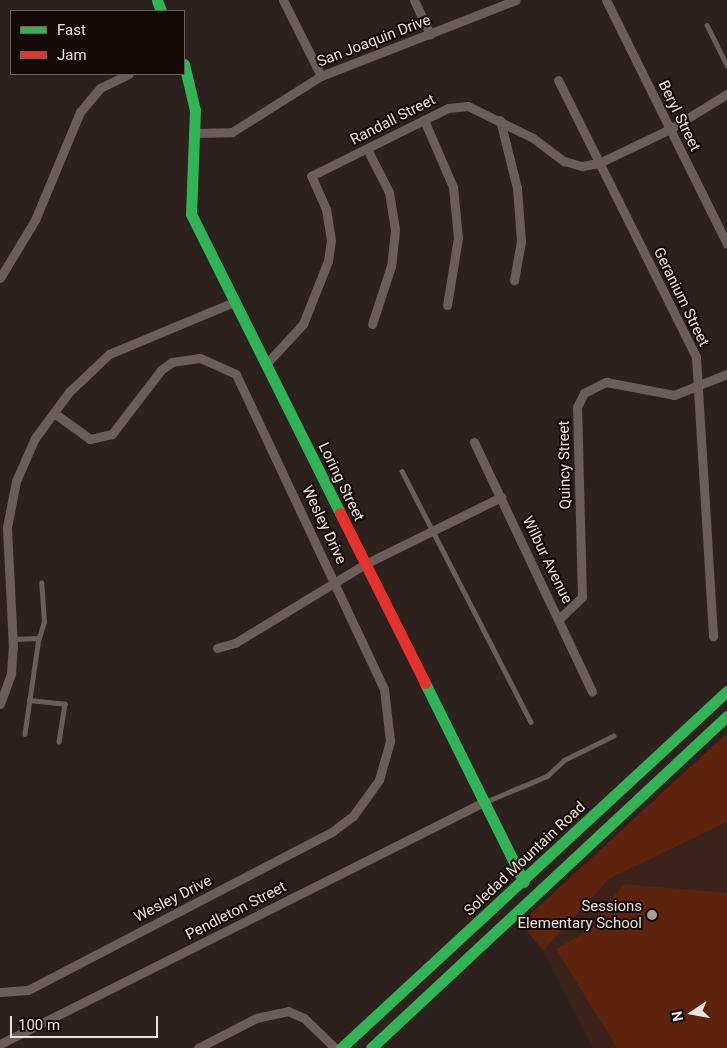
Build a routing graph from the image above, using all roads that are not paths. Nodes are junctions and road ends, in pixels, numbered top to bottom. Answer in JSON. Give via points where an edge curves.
{"nodes":[{"id":1,"x":283,"y":0,"type":"edge"},
{"id":2,"x":414,"y":0,"type":"edge"},
{"id":3,"x":516,"y":0,"type":"edge"},
{"id":4,"x":606,"y":0,"type":"edge"},
{"id":5,"x":706,"y":25,"type":"dead end"},
{"id":6,"x":430,"y":34,"type":"junction"},
{"id":7,"x":727,"y":65,"type":"edge"},
{"id":8,"x":185,"y":68,"type":"edge"},
{"id":9,"x":127,"y":75,"type":"edge"},
{"id":10,"x":321,"y":76,"type":"junction"},
{"id":11,"x":558,"y":80,"type":"dead end"},
{"id":12,"x":727,"y":94,"type":"edge"},
{"id":13,"x":424,"y":120,"type":"junction"},
{"id":14,"x":500,"y":120,"type":"junction"},
{"id":15,"x":670,"y":129,"type":"junction"},
{"id":16,"x":193,"y":134,"type":"junction"},
{"id":17,"x":367,"y":149,"type":"junction"},
{"id":18,"x":599,"y":163,"type":"junction"},
{"id":19,"x":723,"y":227,"type":"edge"},
{"id":20,"x":727,"y":244,"type":"edge"},
{"id":21,"x":0,"y":278,"type":"edge"},
{"id":22,"x":514,"y":280,"type":"dead end"},
{"id":23,"x":234,"y":302,"type":"junction"},
{"id":24,"x":447,"y":305,"type":"dead end"},
{"id":25,"x":372,"y":324,"type":"dead end"},
{"id":26,"x":266,"y":364,"type":"junction"},
{"id":27,"x":727,"y":374,"type":"edge"},
{"id":28,"x":698,"y":388,"type":"junction"},
{"id":29,"x":54,"y":413,"type":"junction"},
{"id":30,"x":474,"y":442,"type":"dead end"},
{"id":31,"x":402,"y":471,"type":"dead end"},
{"id":32,"x":501,"y":498,"type":"junction"},
{"id":33,"x":435,"y":531,"type":"junction"},
{"id":34,"x":365,"y":564,"type":"junction"},
{"id":35,"x":335,"y":582,"type":"junction"},
{"id":36,"x":41,"y":583,"type":"dead end"},
{"id":37,"x":560,"y":618,"type":"junction"},
{"id":38,"x":713,"y":636,"type":"dead end"},
{"id":39,"x":38,"y":638,"type":"junction"},
{"id":40,"x":12,"y":639,"type":"junction"},
{"id":41,"x":217,"y":648,"type":"dead end"},
{"id":42,"x":727,"y":690,"type":"edge"},
{"id":43,"x":592,"y":692,"type":"dead end"},
{"id":44,"x":29,"y":700,"type":"junction"},
{"id":45,"x":0,"y":704,"type":"edge"},
{"id":46,"x":727,"y":716,"type":"edge"},
{"id":47,"x":531,"y":722,"type":"dead end"},
{"id":48,"x":25,"y":734,"type":"dead end"},
{"id":49,"x":613,"y":736,"type":"dead end"},
{"id":50,"x":59,"y":742,"type":"dead end"},
{"id":51,"x":484,"y":802,"type":"junction"},
{"id":52,"x":524,"y":882,"type":"junction"},
{"id":53,"x":537,"y":895,"type":"junction"},
{"id":54,"x":0,"y":992,"type":"edge"},
{"id":55,"x":0,"y":1044,"type":"edge"},
{"id":56,"x":198,"y":1048,"type":"edge"},
{"id":57,"x":335,"y":1048,"type":"edge"},
{"id":58,"x":341,"y":1048,"type":"edge"},
{"id":59,"x":371,"y":1048,"type":"edge"}],
"edges":[{"from":1,"to":10,"type":"street"},
{"from":2,"to":6,"type":"street"},
{"from":3,"to":6,"type":"street","name":"San Joaquin Drive"},
{"from":4,"to":15,"type":"street","name":"Beryl Street"},
{"from":5,"to":7,"type":"lane"},
{"from":6,"to":10,"type":"street","name":"San Joaquin Drive"},
{"from":8,"to":16,"type":"main road","name":"Loring Street","via":[[195,110]]},
{"from":9,"to":21,"type":"street","via":[[100,88],[80,112],[35,220]]},
{"from":10,"to":16,"type":"street","name":"San Joaquin Drive","via":[[232,132]]},
{"from":11,"to":18,"type":"street","name":"Geranium Street"},
{"from":12,"to":15,"type":"street","name":"Randall Street"},
{"from":13,"to":14,"type":"street","name":"Randall Street","via":[[448,108],[468,106]]},
{"from":13,"to":17,"type":"street","name":"Randall Street"},
{"from":13,"to":24,"type":"street","via":[[453,187],[458,238]]},
{"from":14,"to":18,"type":"street","name":"Randall Street","via":[[564,161],[582,166]]},
{"from":14,"to":22,"type":"street","via":[[517,188],[521,241]]},
{"from":15,"to":18,"type":"street","name":"Randall Street"},
{"from":15,"to":19,"type":"street","name":"Beryl Street"},
{"from":16,"to":23,"type":"main road","name":"Loring Street","via":[[191,214]]},
{"from":17,"to":25,"type":"street","via":[[389,192],[395,230],[391,266]]},
{"from":17,"to":26,"type":"street","name":"Randall Street","via":[[311,176],[326,209],[331,240],[328,261],[303,324]]},
{"from":18,"to":28,"type":"street","name":"Geranium Street","via":[[696,357]]},
{"from":19,"to":20,"type":"street","name":"Beryl Street"},
{"from":23,"to":26,"type":"main road","name":"Loring Street"},
{"from":23,"to":29,"type":"street","via":[[109,354],[69,392]]},
{"from":26,"to":34,"type":"main road","name":"Loring Street"},
{"from":27,"to":28,"type":"street","name":"Quincy Street"},
{"from":28,"to":37,"type":"street","name":"Quincy Street","via":[[674,395],[652,394],[606,382],[584,394],[577,407],[582,597]]},
{"from":28,"to":38,"type":"street","name":"Geranium Street"},
{"from":29,"to":35,"type":"street","name":"Wesley Drive","via":[[90,439],[112,434],[161,370],[172,362],[200,358],[226,365],[244,384]]},
{"from":29,"to":40,"type":"street","via":[[22,461],[7,527]]},
{"from":30,"to":32,"type":"street","name":"Wilbur Avenue"},
{"from":31,"to":33,"type":"lane"},
{"from":32,"to":33,"type":"street"},
{"from":32,"to":37,"type":"street","name":"Wilbur Avenue"},
{"from":33,"to":34,"type":"street"},
{"from":33,"to":47,"type":"lane"},
{"from":34,"to":35,"type":"street"},
{"from":34,"to":51,"type":"main road","name":"Loring Street"},
{"from":35,"to":41,"type":"street","via":[[235,644]]},
{"from":35,"to":54,"type":"street","name":"Wesley Drive","via":[[388,704],[390,741],[384,768],[353,816],[333,831],[28,990]]},
{"from":36,"to":39,"type":"lane","via":[[44,622]]},
{"from":37,"to":43,"type":"street","name":"Wilbur Avenue"},
{"from":39,"to":40,"type":"lane"},
{"from":39,"to":44,"type":"lane"},
{"from":40,"to":45,"type":"street","via":[[11,673]]},
{"from":42,"to":52,"type":"main road","name":"Soledad Mountain Road"},
{"from":44,"to":48,"type":"lane"},
{"from":44,"to":50,"type":"lane","via":[[65,704]]},
{"from":46,"to":53,"type":"main road"},
{"from":49,"to":51,"type":"lane","via":[[564,760],[539,780]]},
{"from":51,"to":52,"type":"main road","name":"Loring Street"},
{"from":51,"to":55,"type":"street","name":"Pendleton Street"},
{"from":52,"to":53,"type":"street","name":"Loring Street"},
{"from":52,"to":58,"type":"main road","name":"Soledad Mountain Road"},
{"from":53,"to":59,"type":"main road"},
{"from":56,"to":57,"type":"street","via":[[256,1018],[288,1011],[304,1018]]}]}
